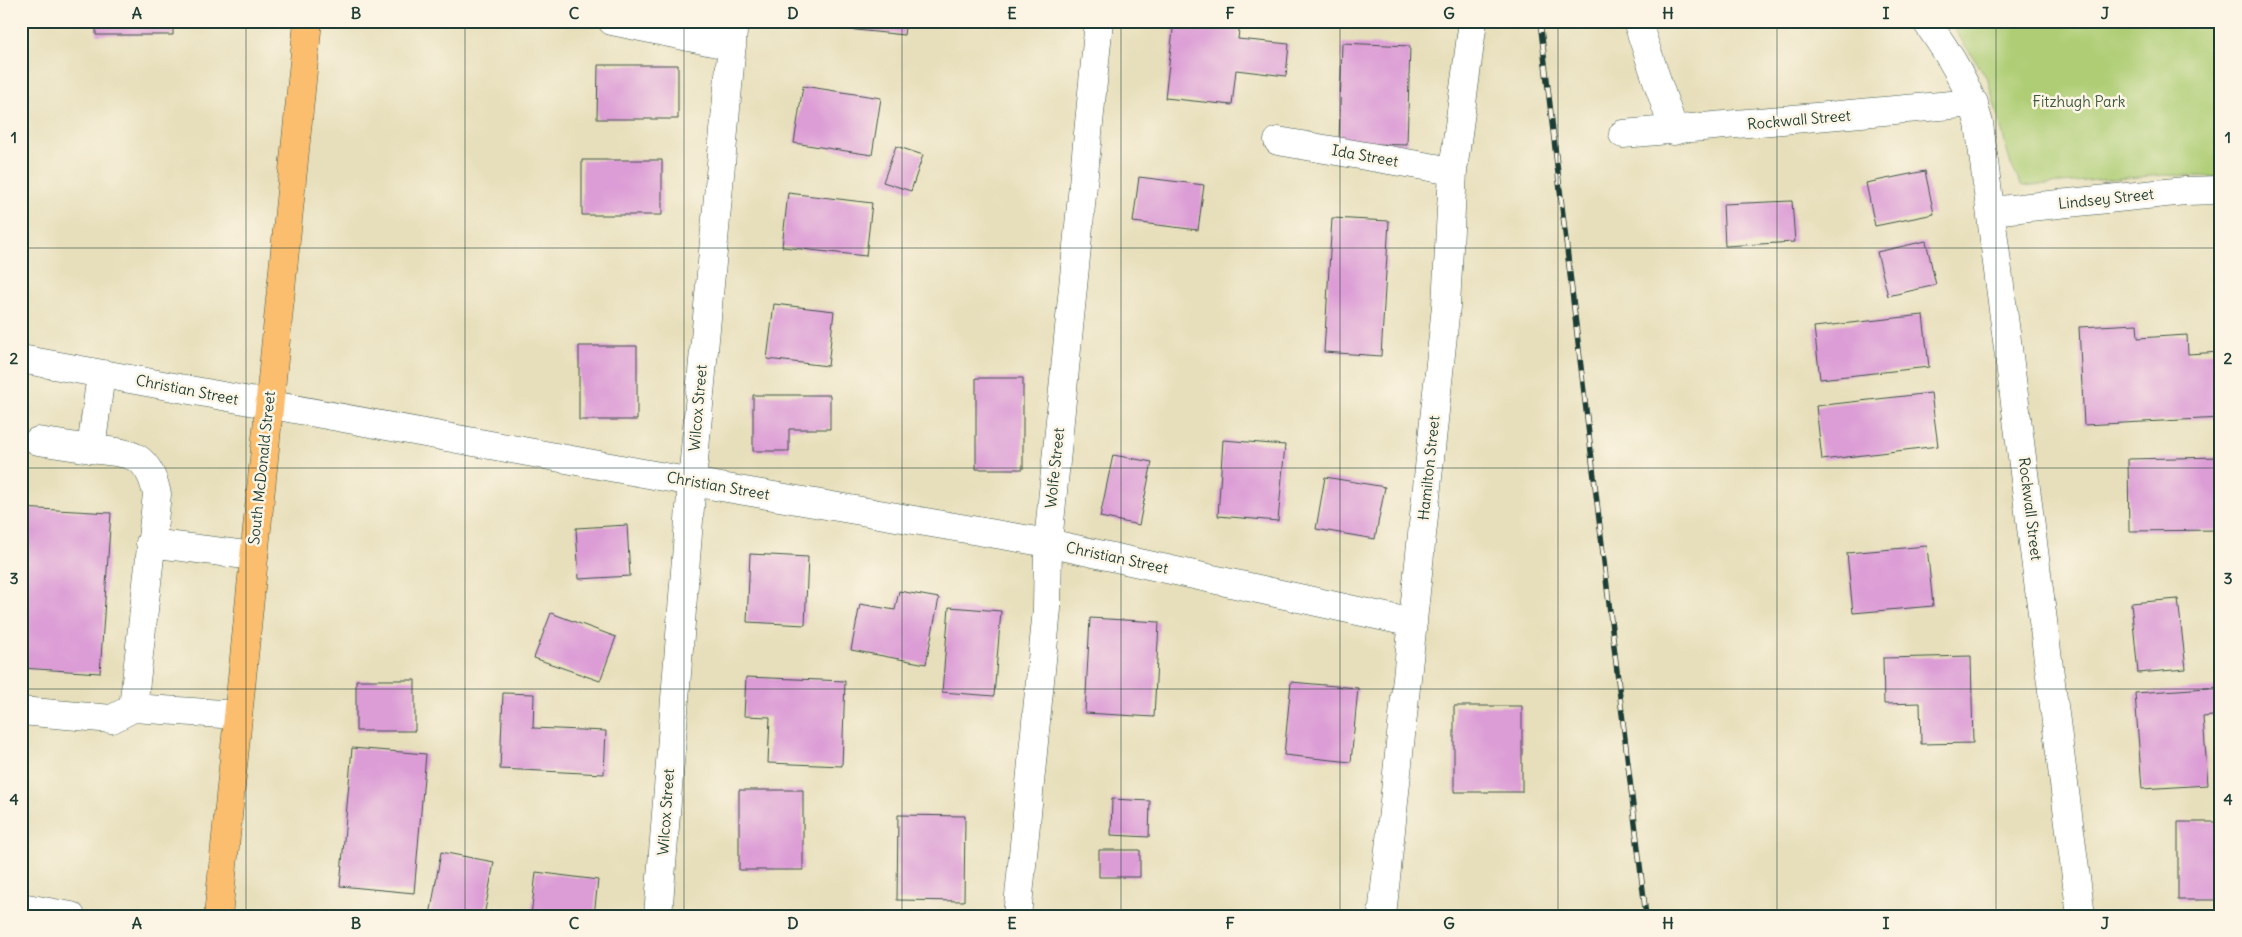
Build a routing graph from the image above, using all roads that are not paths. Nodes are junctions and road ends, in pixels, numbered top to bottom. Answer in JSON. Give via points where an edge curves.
{"nodes":[{"id":1,"x":308,"y":21,"type":"edge"},
{"id":2,"x":612,"y":21,"type":"edge"},
{"id":3,"x":1099,"y":21,"type":"edge"},
{"id":4,"x":1473,"y":21,"type":"edge"},
{"id":5,"x":1637,"y":21,"type":"edge"},
{"id":6,"x":1926,"y":21,"type":"edge"},
{"id":7,"x":733,"y":34,"type":"edge"},
{"id":8,"x":1974,"y":103,"type":"junction"},
{"id":9,"x":1674,"y":131,"type":"junction"},
{"id":10,"x":1624,"y":134,"type":"dead end"},
{"id":11,"x":1278,"y":141,"type":"dead end"},
{"id":12,"x":1452,"y":171,"type":"junction"},
{"id":13,"x":2221,"y":190,"type":"edge"},
{"id":14,"x":1992,"y":211,"type":"junction"},
{"id":15,"x":21,"y":359,"type":"edge"},
{"id":16,"x":101,"y":374,"type":"junction"},
{"id":17,"x":268,"y":405,"type":"junction"},
{"id":18,"x":38,"y":440,"type":"dead end"},
{"id":19,"x":91,"y":449,"type":"junction"},
{"id":20,"x":692,"y":482,"type":"junction"},
{"id":21,"x":150,"y":543,"type":"junction"},
{"id":22,"x":1048,"y":543,"type":"junction"},
{"id":23,"x":254,"y":556,"type":"junction"},
{"id":24,"x":1413,"y":623,"type":"junction"},
{"id":25,"x":133,"y":708,"type":"junction"},
{"id":26,"x":21,"y":711,"type":"edge"},
{"id":27,"x":237,"y":715,"type":"junction"},
{"id":28,"x":21,"y":907,"type":"edge"},
{"id":29,"x":71,"y":916,"type":"edge"},
{"id":30,"x":218,"y":916,"type":"edge"},
{"id":31,"x":658,"y":916,"type":"edge"},
{"id":32,"x":1017,"y":916,"type":"edge"},
{"id":33,"x":1382,"y":916,"type":"edge"},
{"id":34,"x":2081,"y":916,"type":"edge"}],
"edges":[{"from":1,"to":17,"type":"main road","name":"South McDonald Street"},
{"from":2,"to":7,"type":"street"},
{"from":3,"to":22,"type":"street","name":"Wolfe Street"},
{"from":4,"to":12,"type":"street","name":"Hamilton Street"},
{"from":5,"to":9,"type":"street"},
{"from":6,"to":8,"type":"street","name":"Rockwall Street","via":[[1958,70]]},
{"from":7,"to":20,"type":"street","name":"Wilcox Street"},
{"from":8,"to":9,"type":"street","name":"Rockwall Street"},
{"from":8,"to":14,"type":"street","name":"Rockwall Street"},
{"from":9,"to":10,"type":"street","name":"Rockwall Street"},
{"from":11,"to":12,"type":"street","name":"Ida Street"},
{"from":12,"to":24,"type":"street","name":"Hamilton Street","via":[[1446,306]]},
{"from":13,"to":14,"type":"street","name":"Lindsey Street"},
{"from":14,"to":34,"type":"street","name":"Rockwall Street"},
{"from":15,"to":16,"type":"street","name":"Christian Street"},
{"from":16,"to":17,"type":"street","name":"Christian Street"},
{"from":16,"to":19,"type":"street"},
{"from":17,"to":20,"type":"street","name":"Christian Street"},
{"from":17,"to":23,"type":"main road","name":"South McDonald Street"},
{"from":18,"to":19,"type":"street"},
{"from":19,"to":21,"type":"street","via":[[129,454],[143,461],[157,494]]},
{"from":20,"to":22,"type":"street","name":"Christian Street"},
{"from":20,"to":31,"type":"street","name":"Wilcox Street"},
{"from":21,"to":23,"type":"street"},
{"from":21,"to":25,"type":"street"},
{"from":22,"to":24,"type":"street","name":"Christian Street"},
{"from":22,"to":32,"type":"street","name":"Wolfe Street","via":[[1047,609]]},
{"from":23,"to":27,"type":"main road","name":"South McDonald Street"},
{"from":24,"to":33,"type":"street","name":"Hamilton Street"},
{"from":25,"to":26,"type":"street","via":[[112,719]]},
{"from":25,"to":27,"type":"street"},
{"from":27,"to":30,"type":"main road","name":"South McDonald Street"},
{"from":28,"to":29,"type":"street"}]}
